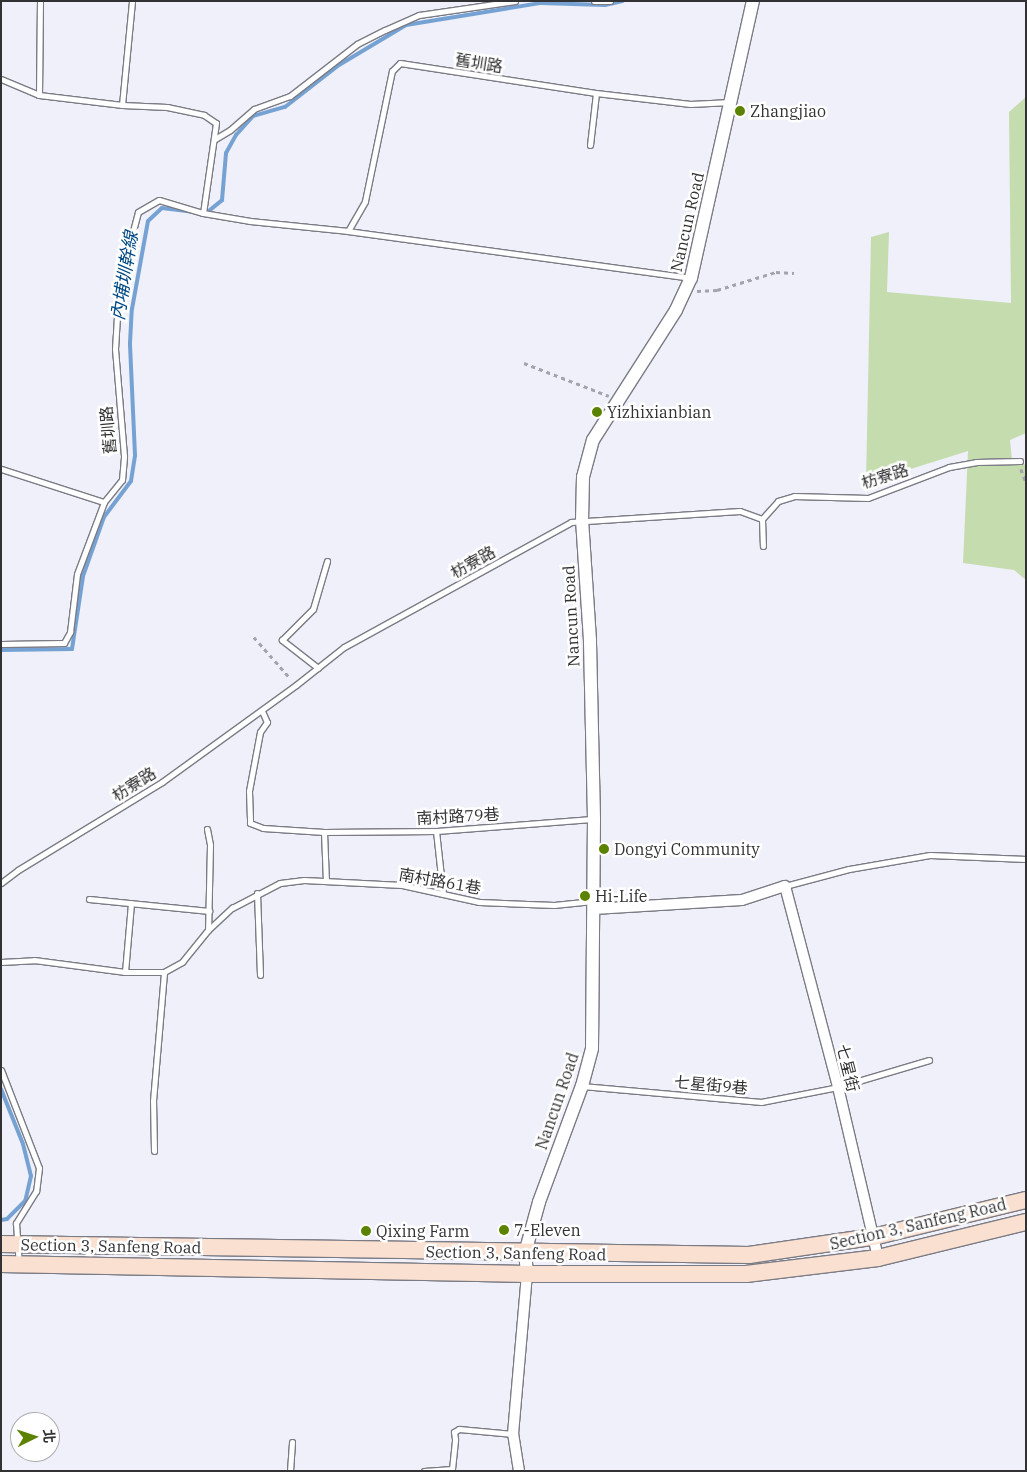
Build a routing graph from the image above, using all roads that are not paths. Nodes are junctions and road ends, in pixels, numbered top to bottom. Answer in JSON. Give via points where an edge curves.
{"nodes":[{"id":1,"x":40,"y":1,"type":"edge"},
{"id":2,"x":132,"y":1,"type":"edge"},
{"id":3,"x":515,"y":1,"type":"edge"},
{"id":4,"x":594,"y":1,"type":"edge"},
{"id":5,"x":610,"y":1,"type":"edge"},
{"id":6,"x":753,"y":1,"type":"edge"},
{"id":7,"x":1,"y":79,"type":"edge"},
{"id":8,"x":596,"y":93,"type":"junction"},
{"id":9,"x":39,"y":95,"type":"junction"},
{"id":10,"x":731,"y":102,"type":"junction"},
{"id":11,"x":122,"y":105,"type":"junction"},
{"id":12,"x":214,"y":138,"type":"junction"},
{"id":13,"x":590,"y":145,"type":"dead end"},
{"id":14,"x":203,"y":213,"type":"junction"},
{"id":15,"x":348,"y":231,"type":"junction"},
{"id":16,"x":691,"y":278,"type":"junction"},
{"id":17,"x":1020,"y":461,"type":"road end"},
{"id":18,"x":1,"y":469,"type":"edge"},
{"id":19,"x":104,"y":502,"type":"junction"},
{"id":20,"x":762,"y":519,"type":"junction"},
{"id":21,"x":582,"y":521,"type":"junction"},
{"id":22,"x":763,"y":546,"type":"dead end"},
{"id":23,"x":327,"y":561,"type":"dead end"},
{"id":24,"x":1,"y":644,"type":"edge"},
{"id":25,"x":318,"y":668,"type":"junction"},
{"id":26,"x":262,"y":711,"type":"junction"},
{"id":27,"x":594,"y":819,"type":"junction"},
{"id":28,"x":207,"y":829,"type":"dead end"},
{"id":29,"x":436,"y":831,"type":"junction"},
{"id":30,"x":324,"y":832,"type":"junction"},
{"id":31,"x":1026,"y":859,"type":"edge"},
{"id":32,"x":326,"y":881,"type":"junction"},
{"id":33,"x":1,"y":883,"type":"edge"},
{"id":34,"x":785,"y":886,"type":"junction"},
{"id":35,"x":256,"y":893,"type":"junction"},
{"id":36,"x":443,"y":894,"type":"junction"},
{"id":37,"x":89,"y":899,"type":"dead end"},
{"id":38,"x":131,"y":903,"type":"junction"},
{"id":39,"x":594,"y":905,"type":"junction"},
{"id":40,"x":209,"y":910,"type":"junction"},
{"id":41,"x":208,"y":930,"type":"junction"},
{"id":42,"x":1,"y":962,"type":"edge"},
{"id":43,"x":125,"y":972,"type":"junction"},
{"id":44,"x":164,"y":972,"type":"junction"},
{"id":45,"x":260,"y":975,"type":"dead end"},
{"id":46,"x":929,"y":1060,"type":"dead end"},
{"id":47,"x":1,"y":1070,"type":"edge"},
{"id":48,"x":582,"y":1086,"type":"junction"},
{"id":49,"x":838,"y":1087,"type":"junction"},
{"id":50,"x":154,"y":1151,"type":"dead end"},
{"id":51,"x":1026,"y":1200,"type":"edge"},
{"id":52,"x":1026,"y":1222,"type":"edge"},
{"id":53,"x":873,"y":1237,"type":"junction"},
{"id":54,"x":9,"y":1244,"type":"edge"},
{"id":55,"x":525,"y":1253,"type":"junction"},
{"id":56,"x":878,"y":1258,"type":"junction"},
{"id":57,"x":1,"y":1264,"type":"edge"},
{"id":58,"x":19,"y":1264,"type":"junction"},
{"id":59,"x":527,"y":1274,"type":"junction"},
{"id":60,"x":513,"y":1434,"type":"junction"},
{"id":61,"x":292,"y":1442,"type":"dead end"},
{"id":62,"x":290,"y":1471,"type":"edge"},
{"id":63,"x":424,"y":1471,"type":"edge"},
{"id":64,"x":519,"y":1471,"type":"edge"}],
"edges":[{"from":1,"to":9,"type":"lane"},
{"from":2,"to":11,"type":"lane"},
{"from":3,"to":12,"type":"lane","via":[[419,15],[385,30],[357,44],[290,96],[254,109],[230,130]]},
{"from":4,"to":5,"type":"lane"},
{"from":6,"to":10,"type":"street","name":"Nancun Road"},
{"from":7,"to":9,"type":"lane"},
{"from":8,"to":10,"type":"lane","name":"舊圳路","via":[[690,104]]},
{"from":8,"to":13,"type":"lane"},
{"from":8,"to":15,"type":"lane","name":"舊圳路","via":[[400,63],[392,72],[365,201]]},
{"from":9,"to":11,"type":"lane"},
{"from":10,"to":16,"type":"street","name":"Nancun Road"},
{"from":11,"to":12,"type":"lane","via":[[167,107],[204,115],[216,123]]},
{"from":12,"to":14,"type":"lane"},
{"from":14,"to":15,"type":"lane","name":"舊圳路"},
{"from":14,"to":19,"type":"lane","name":"舊圳路","via":[[159,200],[138,212],[119,284],[114,349],[124,456],[122,480]]},
{"from":15,"to":16,"type":"lane","name":"舊圳路"},
{"from":16,"to":21,"type":"street","name":"Nancun Road","via":[[593,440],[583,477]]},
{"from":17,"to":20,"type":"lane","name":"枋寮路","via":[[976,462],[950,467],[868,498],[794,496],[778,501]]},
{"from":18,"to":19,"type":"lane"},
{"from":19,"to":24,"type":"lane","name":"舊圳路","via":[[77,574],[70,632],[64,643]]},
{"from":20,"to":21,"type":"lane","name":"枋寮路","via":[[740,511]]},
{"from":20,"to":22,"type":"lane"},
{"from":21,"to":25,"type":"lane","name":"枋寮路","via":[[571,522],[344,647]]},
{"from":21,"to":27,"type":"street","name":"Nancun Road","via":[[590,640]]},
{"from":23,"to":25,"type":"lane","via":[[313,609],[282,640]]},
{"from":25,"to":26,"type":"lane","name":"枋寮路"},
{"from":26,"to":30,"type":"lane","name":"南村路79巷","via":[[266,722],[260,732],[249,792],[250,823],[263,828]]},
{"from":26,"to":33,"type":"lane","name":"枋寮路","via":[[162,782]]},
{"from":27,"to":29,"type":"lane","name":"南村路79巷"},
{"from":27,"to":39,"type":"street","name":"Nancun Road"},
{"from":28,"to":40,"type":"lane","via":[[210,845]]},
{"from":29,"to":30,"type":"lane","name":"南村路79巷"},
{"from":29,"to":36,"type":"lane"},
{"from":30,"to":32,"type":"lane"},
{"from":31,"to":34,"type":"lane","via":[[930,855],[849,869]]},
{"from":32,"to":35,"type":"lane","name":"南村路61巷","via":[[280,883]]},
{"from":32,"to":36,"type":"lane","name":"南村路61巷","via":[[402,886]]},
{"from":34,"to":39,"type":"street","via":[[742,900]]},
{"from":34,"to":49,"type":"street","name":"七星街"},
{"from":35,"to":41,"type":"lane","via":[[232,908]]},
{"from":35,"to":45,"type":"lane"},
{"from":36,"to":39,"type":"lane","name":"南村路61巷","via":[[479,902]]},
{"from":37,"to":38,"type":"lane"},
{"from":38,"to":40,"type":"lane"},
{"from":38,"to":43,"type":"lane"},
{"from":39,"to":48,"type":"street","name":"Nancun Road","via":[[592,1048]]},
{"from":40,"to":41,"type":"lane"},
{"from":41,"to":44,"type":"lane","via":[[182,962]]},
{"from":42,"to":43,"type":"lane","via":[[34,960]]},
{"from":43,"to":44,"type":"lane"},
{"from":44,"to":50,"type":"lane","via":[[152,1101]]},
{"from":46,"to":49,"type":"lane","name":"七星街9巷"},
{"from":47,"to":54,"type":"lane","via":[[39,1168],[36,1191],[16,1223]]},
{"from":48,"to":49,"type":"lane","name":"七星街9巷","via":[[761,1102]]},
{"from":48,"to":55,"type":"street","name":"Nancun Road","via":[[539,1202]]},
{"from":49,"to":53,"type":"street","name":"七星街"},
{"from":51,"to":53,"type":"main road","name":"Section 3, Sanfeng Road"},
{"from":52,"to":56,"type":"main road","name":"Section 3, Sanfeng Road"},
{"from":53,"to":55,"type":"main road","name":"Section 3, Sanfeng Road","via":[[748,1255]]},
{"from":53,"to":56,"type":"street","name":"七星街"},
{"from":54,"to":55,"type":"main road","name":"Section 3, Sanfeng Road"},
{"from":54,"to":58,"type":"lane"},
{"from":55,"to":59,"type":"street"},
{"from":56,"to":59,"type":"main road","name":"Section 3, Sanfeng Road","via":[[746,1274]]},
{"from":57,"to":58,"type":"main road","name":"Section 3, Sanfeng Road"},
{"from":58,"to":59,"type":"main road","name":"Section 3, Sanfeng Road"},
{"from":59,"to":60,"type":"street"},
{"from":60,"to":63,"type":"lane","via":[[459,1429],[454,1432],[452,1468]]},
{"from":60,"to":64,"type":"street"},
{"from":61,"to":62,"type":"lane"}]}
